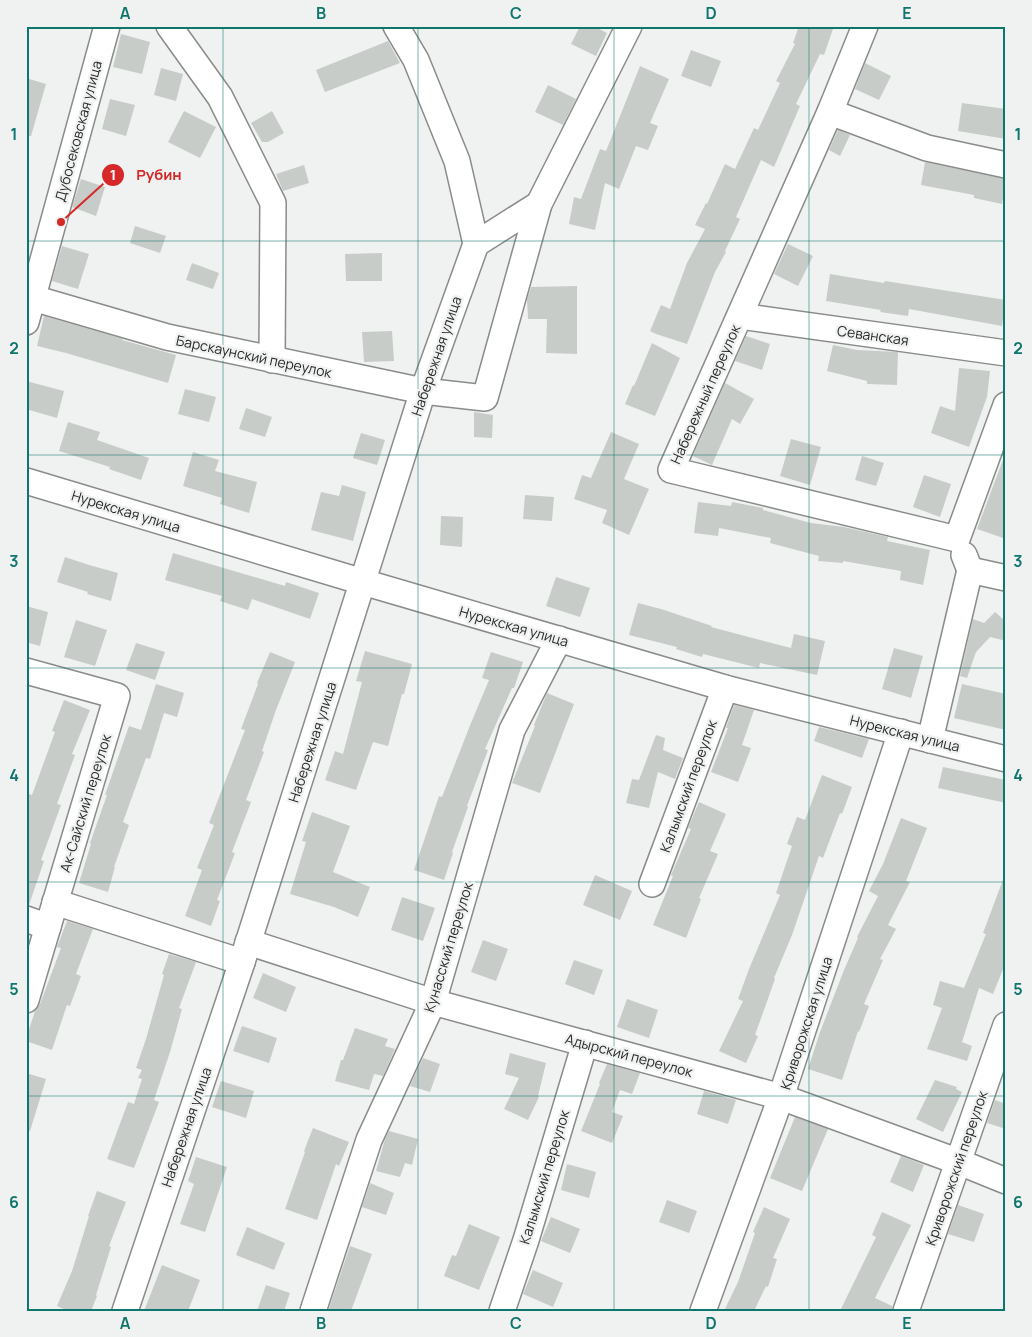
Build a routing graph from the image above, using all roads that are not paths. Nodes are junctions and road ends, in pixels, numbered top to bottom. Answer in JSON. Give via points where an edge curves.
{"nodes":[{"id":1,"x":107,"y":26,"type":"edge"},
{"id":2,"x":169,"y":26,"type":"edge"},
{"id":3,"x":396,"y":26,"type":"edge"},
{"id":4,"x":629,"y":26,"type":"edge"},
{"id":5,"x":865,"y":26,"type":"edge"},
{"id":6,"x":830,"y":112,"type":"junction"},
{"id":7,"x":1006,"y":164,"type":"edge"},
{"id":8,"x":539,"y":204,"type":"junction"},
{"id":9,"x":476,"y":244,"type":"junction"},
{"id":10,"x":30,"y":297,"type":"edge"},
{"id":11,"x":740,"y":316,"type":"junction"},
{"id":12,"x":26,"y":322,"type":"edge"},
{"id":13,"x":1006,"y":353,"type":"edge"},
{"id":14,"x":272,"y":360,"type":"junction"},
{"id":15,"x":423,"y":392,"type":"junction"},
{"id":16,"x":1006,"y":405,"type":"edge"},
{"id":17,"x":26,"y":481,"type":"edge"},
{"id":18,"x":958,"y":539,"type":"junction"},
{"id":19,"x":970,"y":570,"type":"junction"},
{"id":20,"x":1006,"y":578,"type":"edge"},
{"id":21,"x":363,"y":582,"type":"junction"},
{"id":22,"x":559,"y":639,"type":"junction"},
{"id":23,"x":26,"y":671,"type":"edge"},
{"id":24,"x":725,"y":688,"type":"junction"},
{"id":25,"x":901,"y":732,"type":"junction"},
{"id":26,"x":930,"y":740,"type":"junction"},
{"id":27,"x":1006,"y":760,"type":"edge"},
{"id":28,"x":652,"y":884,"type":"dead end"},
{"id":29,"x":55,"y":902,"type":"junction"},
{"id":30,"x":37,"y":923,"type":"edge"},
{"id":31,"x":245,"y":952,"type":"junction"},
{"id":32,"x":26,"y":1000,"type":"edge"},
{"id":33,"x":433,"y":1002,"type":"junction"},
{"id":34,"x":1006,"y":1025,"type":"edge"},
{"id":35,"x":585,"y":1043,"type":"junction"},
{"id":36,"x":782,"y":1097,"type":"junction"},
{"id":37,"x":959,"y":1162,"type":"junction"},
{"id":38,"x":1006,"y":1181,"type":"edge"},
{"id":39,"x":124,"y":1311,"type":"edge"},
{"id":40,"x":313,"y":1311,"type":"edge"},
{"id":41,"x":502,"y":1311,"type":"edge"},
{"id":42,"x":703,"y":1311,"type":"edge"},
{"id":43,"x":906,"y":1311,"type":"edge"}],
"edges":[{"from":1,"to":10,"type":"street","name":"Дубосековская улица"},
{"from":2,"to":14,"type":"street","via":[[220,97],[273,203]]},
{"from":3,"to":9,"type":"street","via":[[416,60],[457,161]]},
{"from":4,"to":8,"type":"street"},
{"from":5,"to":6,"type":"street","name":"Набережный переулок"},
{"from":6,"to":7,"type":"street","via":[[927,148]]},
{"from":6,"to":11,"type":"street","name":"Набережный переулок"},
{"from":8,"to":9,"type":"street"},
{"from":8,"to":15,"type":"street","name":"Барскаунский переулок","via":[[485,398]]},
{"from":9,"to":15,"type":"street","name":"Набережная улица"},
{"from":10,"to":12,"type":"street","name":"Дубосековская улица"},
{"from":10,"to":14,"type":"street","name":"Барскаунский переулок","via":[[168,337]]},
{"from":11,"to":13,"type":"street","name":"Севанская"},
{"from":11,"to":18,"type":"street","name":"Набережный переулок","via":[[671,470]]},
{"from":14,"to":15,"type":"street","name":"Барскаунский переулок"},
{"from":15,"to":21,"type":"street","name":"Набережная улица"},
{"from":16,"to":18,"type":"street"},
{"from":17,"to":21,"type":"street","name":"Нурекская улица"},
{"from":18,"to":19,"type":"street"},
{"from":19,"to":20,"type":"street"},
{"from":19,"to":26,"type":"street"},
{"from":21,"to":22,"type":"street","name":"Нурекская улица"},
{"from":21,"to":31,"type":"street","name":"Набережная улица"},
{"from":22,"to":24,"type":"street","name":"Нурекская улица"},
{"from":22,"to":33,"type":"street","name":"Кунасский переулок","via":[[512,730]]},
{"from":23,"to":29,"type":"street","name":"Ак-Сайский переулок","via":[[117,696]]},
{"from":24,"to":25,"type":"street","name":"Нурекская улица"},
{"from":24,"to":28,"type":"street","name":"Калымский переулок"},
{"from":25,"to":26,"type":"street","name":"Нурекская улица"},
{"from":25,"to":36,"type":"street","name":"Криворожская улица"},
{"from":26,"to":27,"type":"street","name":"Нурекская улица"},
{"from":29,"to":30,"type":"street","name":"Ак-Сайский переулок"},
{"from":29,"to":31,"type":"street","name":"Адырский переулок"},
{"from":30,"to":32,"type":"street","name":"Ак-Сайский переулок"},
{"from":31,"to":33,"type":"street","name":"Адырский переулок"},
{"from":31,"to":39,"type":"street","name":"Набережная улица"},
{"from":33,"to":35,"type":"street","name":"Адырский переулок"},
{"from":33,"to":40,"type":"street","name":"Кунасский переулок","via":[[370,1140]]},
{"from":34,"to":37,"type":"street","name":"Криворожский переулок"},
{"from":35,"to":36,"type":"street","name":"Адырский переулок"},
{"from":35,"to":41,"type":"street","name":"Калымский переулок"},
{"from":36,"to":37,"type":"street","name":"Адырский переулок"},
{"from":36,"to":42,"type":"street","name":"Криворожская улица"},
{"from":37,"to":38,"type":"street","name":"Адырский переулок"},
{"from":37,"to":43,"type":"street","name":"Криворожский переулок"}]}
